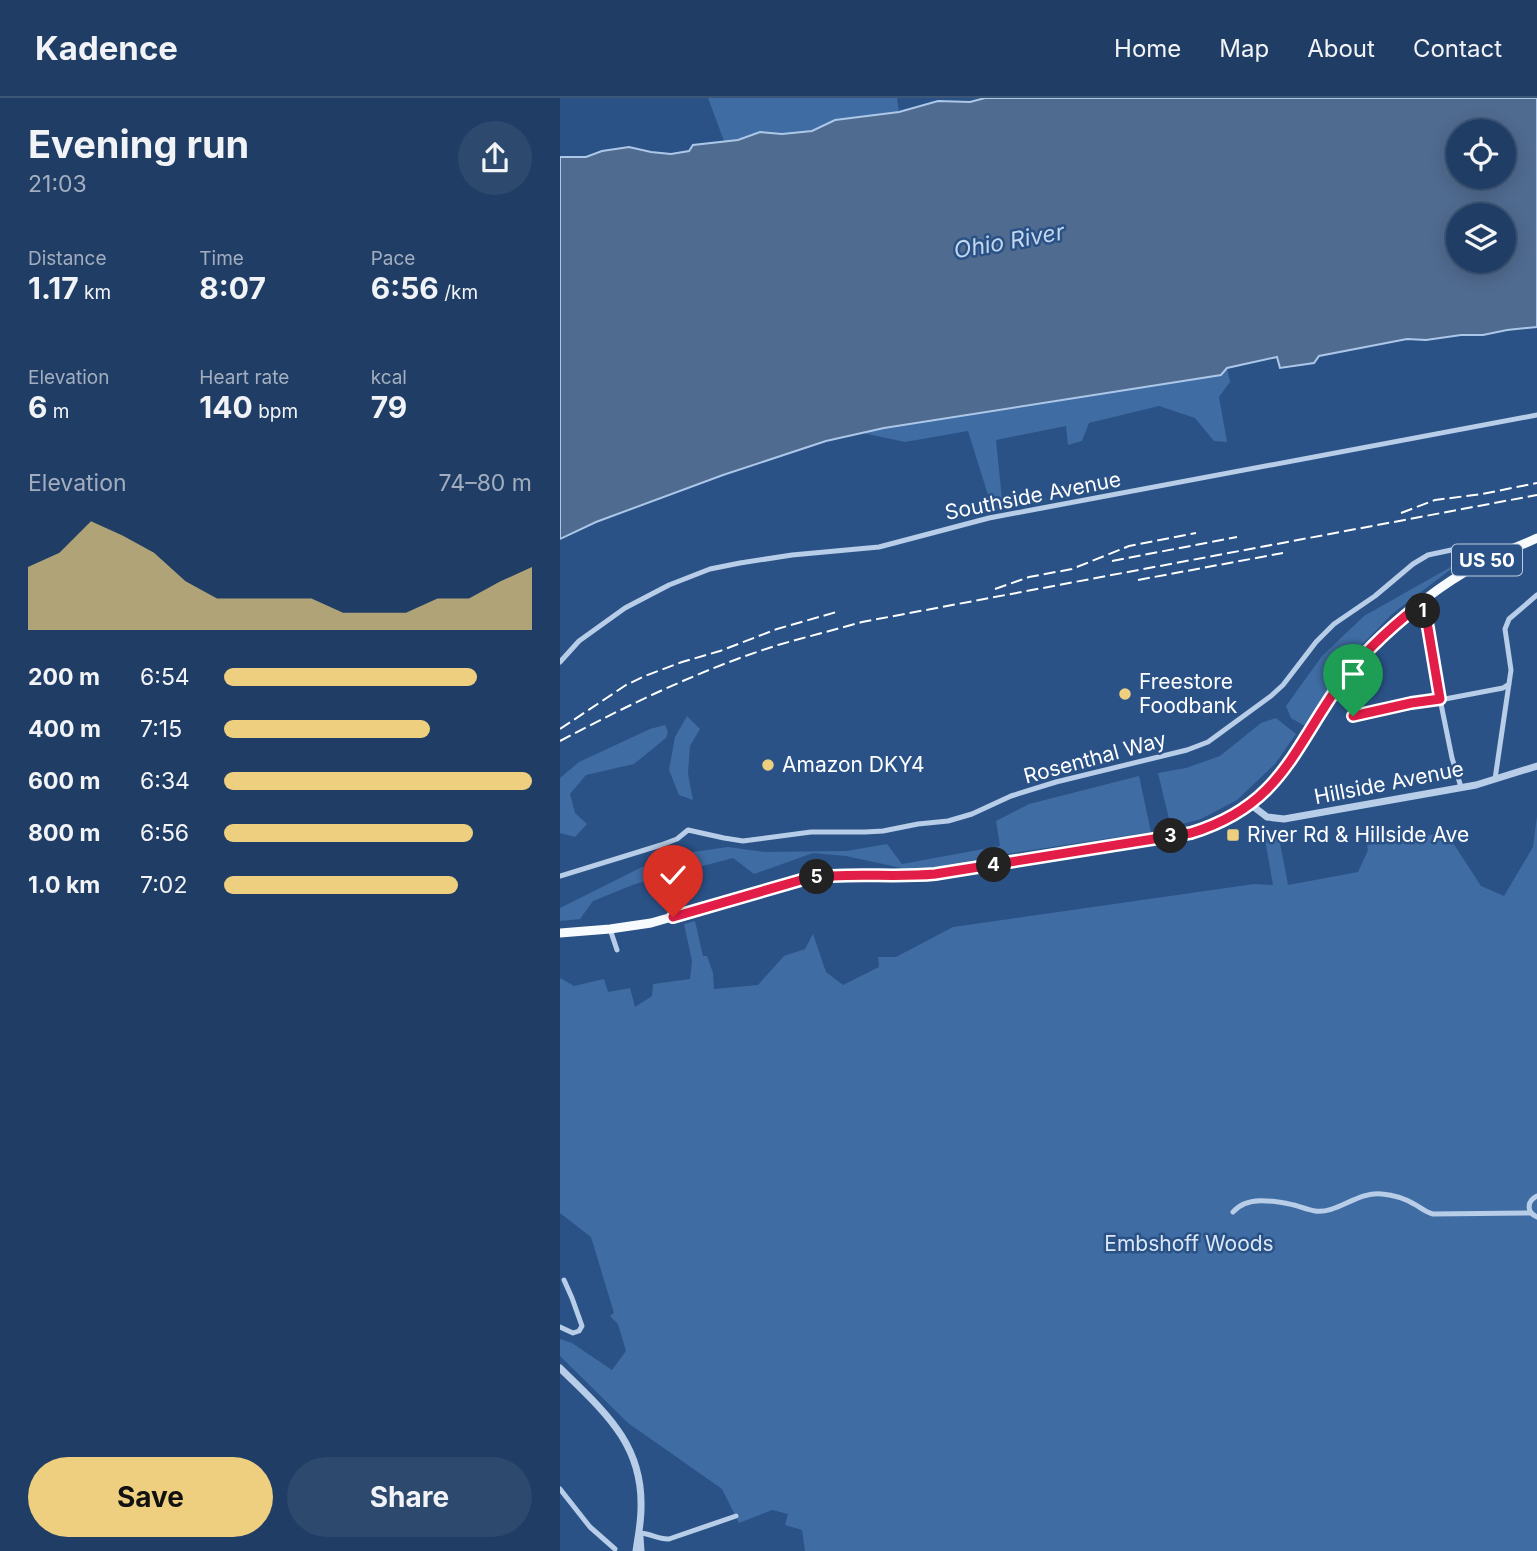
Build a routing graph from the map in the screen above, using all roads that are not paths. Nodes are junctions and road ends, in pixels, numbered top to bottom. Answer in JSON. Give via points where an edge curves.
{"nodes":[{"id":1,"x":1537,"y":415,"type":"edge"},
{"id":2,"x":1537,"y":538,"type":"edge"},
{"id":3,"x":1482,"y":563,"type":"junction"},
{"id":4,"x":1537,"y":595,"type":"edge"},
{"id":5,"x":1419,"y":605,"type":"junction"},
{"id":6,"x":560,"y":662,"type":"edge"},
{"id":7,"x":1509,"y":684,"type":"junction"},
{"id":8,"x":1440,"y":699,"type":"junction"},
{"id":9,"x":1353,"y":716,"type":"dead end"},
{"id":10,"x":1537,"y":766,"type":"edge"},
{"id":11,"x":1495,"y":779,"type":"junction"},
{"id":12,"x":1461,"y":786,"type":"junction"},
{"id":13,"x":1250,"y":804,"type":"junction"},
{"id":14,"x":560,"y":876,"type":"edge"},
{"id":15,"x":610,"y":929,"type":"junction"},
{"id":16,"x":560,"y":933,"type":"edge"},
{"id":17,"x":617,"y":950,"type":"dead end"},
{"id":18,"x":1537,"y":1196,"type":"edge"},
{"id":19,"x":1233,"y":1212,"type":"dead end"},
{"id":20,"x":1531,"y":1213,"type":"junction"},
{"id":21,"x":1537,"y":1217,"type":"edge"},
{"id":22,"x":564,"y":1280,"type":"dead end"},
{"id":23,"x":560,"y":1327,"type":"edge"},
{"id":24,"x":560,"y":1368,"type":"edge"},
{"id":25,"x":560,"y":1489,"type":"edge"},
{"id":26,"x":736,"y":1516,"type":"dead end"},
{"id":27,"x":639,"y":1533,"type":"junction"},
{"id":28,"x":615,"y":1549,"type":"dead end"},
{"id":29,"x":635,"y":1551,"type":"edge"},
{"id":30,"x":641,"y":1551,"type":"edge"}],
"edges":[{"from":1,"to":6,"type":"street","name":"Southside Avenue","via":[[989,518],[879,547],[720,567],[642,598],[579,641]]},
{"from":2,"to":3,"type":"main road","number":"US 50"},
{"from":3,"to":5,"type":"main road","number":"US 50"},
{"from":3,"to":14,"type":"street","name":"Rosenthal Way","via":[[1468,551],[1457,549],[1428,555],[1413,564],[1334,624],[1271,696],[1208,742],[1187,750],[1056,782],[948,821],[743,841],[688,830],[661,845]]},
{"from":4,"to":7,"type":"street","via":[[1506,625]]},
{"from":5,"to":8,"type":"street","via":[[1427,622]]},
{"from":5,"to":13,"type":"main road","number":"US 50","via":[[1357,663],[1287,766]]},
{"from":7,"to":8,"type":"street"},
{"from":7,"to":11,"type":"street"},
{"from":8,"to":9,"type":"street"},
{"from":8,"to":12,"type":"street"},
{"from":10,"to":11,"type":"street","name":"Hillside Avenue"},
{"from":11,"to":12,"type":"street","name":"Hillside Avenue"},
{"from":12,"to":13,"type":"street","name":"Hillside Avenue","via":[[1284,820],[1267,817]]},
{"from":13,"to":15,"type":"main road","number":"US 50","via":[[1191,833],[935,874],[808,878],[673,917]]},
{"from":15,"to":16,"type":"main road","number":"US 50"},
{"from":15,"to":17,"type":"street"},
{"from":18,"to":20,"type":"street","via":[[1529,1203]]},
{"from":19,"to":20,"type":"street","via":[[1259,1200],[1325,1211],[1378,1194],[1403,1199],[1433,1214]]},
{"from":20,"to":21,"type":"street"},
{"from":22,"to":23,"type":"street","via":[[581,1328],[569,1332]]},
{"from":24,"to":27,"type":"street","via":[[610,1418],[625,1440],[639,1480]]},
{"from":25,"to":28,"type":"street","via":[[590,1527]]},
{"from":26,"to":27,"type":"street","via":[[669,1539]]},
{"from":27,"to":29,"type":"street"},
{"from":27,"to":30,"type":"street"}]}
